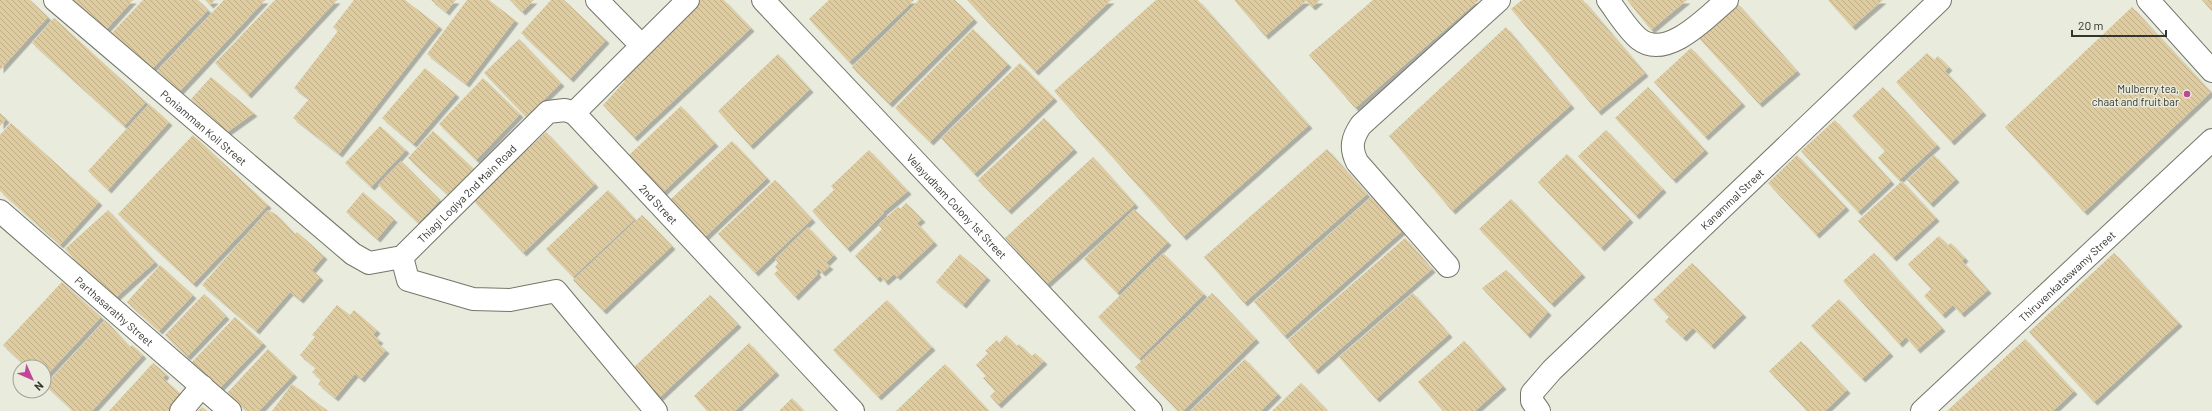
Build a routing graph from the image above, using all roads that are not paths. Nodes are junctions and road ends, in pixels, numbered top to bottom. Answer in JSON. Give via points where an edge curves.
{"nodes":[{"id":1,"x":55,"y":0,"type":"edge"},
{"id":2,"x":597,"y":0,"type":"edge"},
{"id":3,"x":688,"y":0,"type":"edge"},
{"id":4,"x":763,"y":0,"type":"edge"},
{"id":5,"x":1500,"y":0,"type":"edge"},
{"id":6,"x":1608,"y":0,"type":"edge"},
{"id":7,"x":1727,"y":0,"type":"edge"},
{"id":8,"x":1940,"y":0,"type":"edge"},
{"id":9,"x":2148,"y":0,"type":"edge"},
{"id":10,"x":641,"y":45,"type":"junction"},
{"id":11,"x":2212,"y":71,"type":"edge"},
{"id":12,"x":574,"y":113,"type":"junction"},
{"id":13,"x":2212,"y":140,"type":"edge"},
{"id":14,"x":0,"y":211,"type":"edge"},
{"id":15,"x":402,"y":257,"type":"junction"},
{"id":16,"x":1448,"y":266,"type":"dead end"},
{"id":17,"x":202,"y":386,"type":"junction"},
{"id":18,"x":1535,"y":406,"type":"edge"},
{"id":19,"x":181,"y":411,"type":"edge"},
{"id":20,"x":230,"y":411,"type":"edge"},
{"id":21,"x":656,"y":411,"type":"edge"},
{"id":22,"x":854,"y":411,"type":"edge"},
{"id":23,"x":1151,"y":411,"type":"edge"},
{"id":24,"x":1922,"y":411,"type":"edge"}],
"edges":[{"from":1,"to":15,"type":"street","name":"Poniamman Koil Street","via":[[353,254],[369,263]]},
{"from":2,"to":10,"type":"street"},
{"from":3,"to":10,"type":"street"},
{"from":4,"to":23,"type":"street","name":"Velayudham Colony 1st Street"},
{"from":5,"to":16,"type":"street","via":[[1360,125],[1352,142],[1357,162]]},
{"from":6,"to":7,"type":"street","via":[[1640,39],[1662,43],[1676,40],[1689,33]]},
{"from":8,"to":18,"type":"street","name":"Kanammal Street","via":[[1552,370],[1532,393]]},
{"from":9,"to":11,"type":"street"},
{"from":10,"to":12,"type":"street"},
{"from":12,"to":15,"type":"street","name":"Thiagi Logiya 2nd Main Road","via":[[565,110],[548,112]]},
{"from":12,"to":22,"type":"street","name":"2nd Street"},
{"from":13,"to":24,"type":"street","name":"Thiruvenkataswamy Street"},
{"from":14,"to":17,"type":"street","name":"Parthasarathy Street"},
{"from":15,"to":21,"type":"street","via":[[408,280],[473,298],[510,300],[556,291]]},
{"from":17,"to":19,"type":"street"},
{"from":17,"to":20,"type":"street","name":"Parthasarathy Street"}]}
